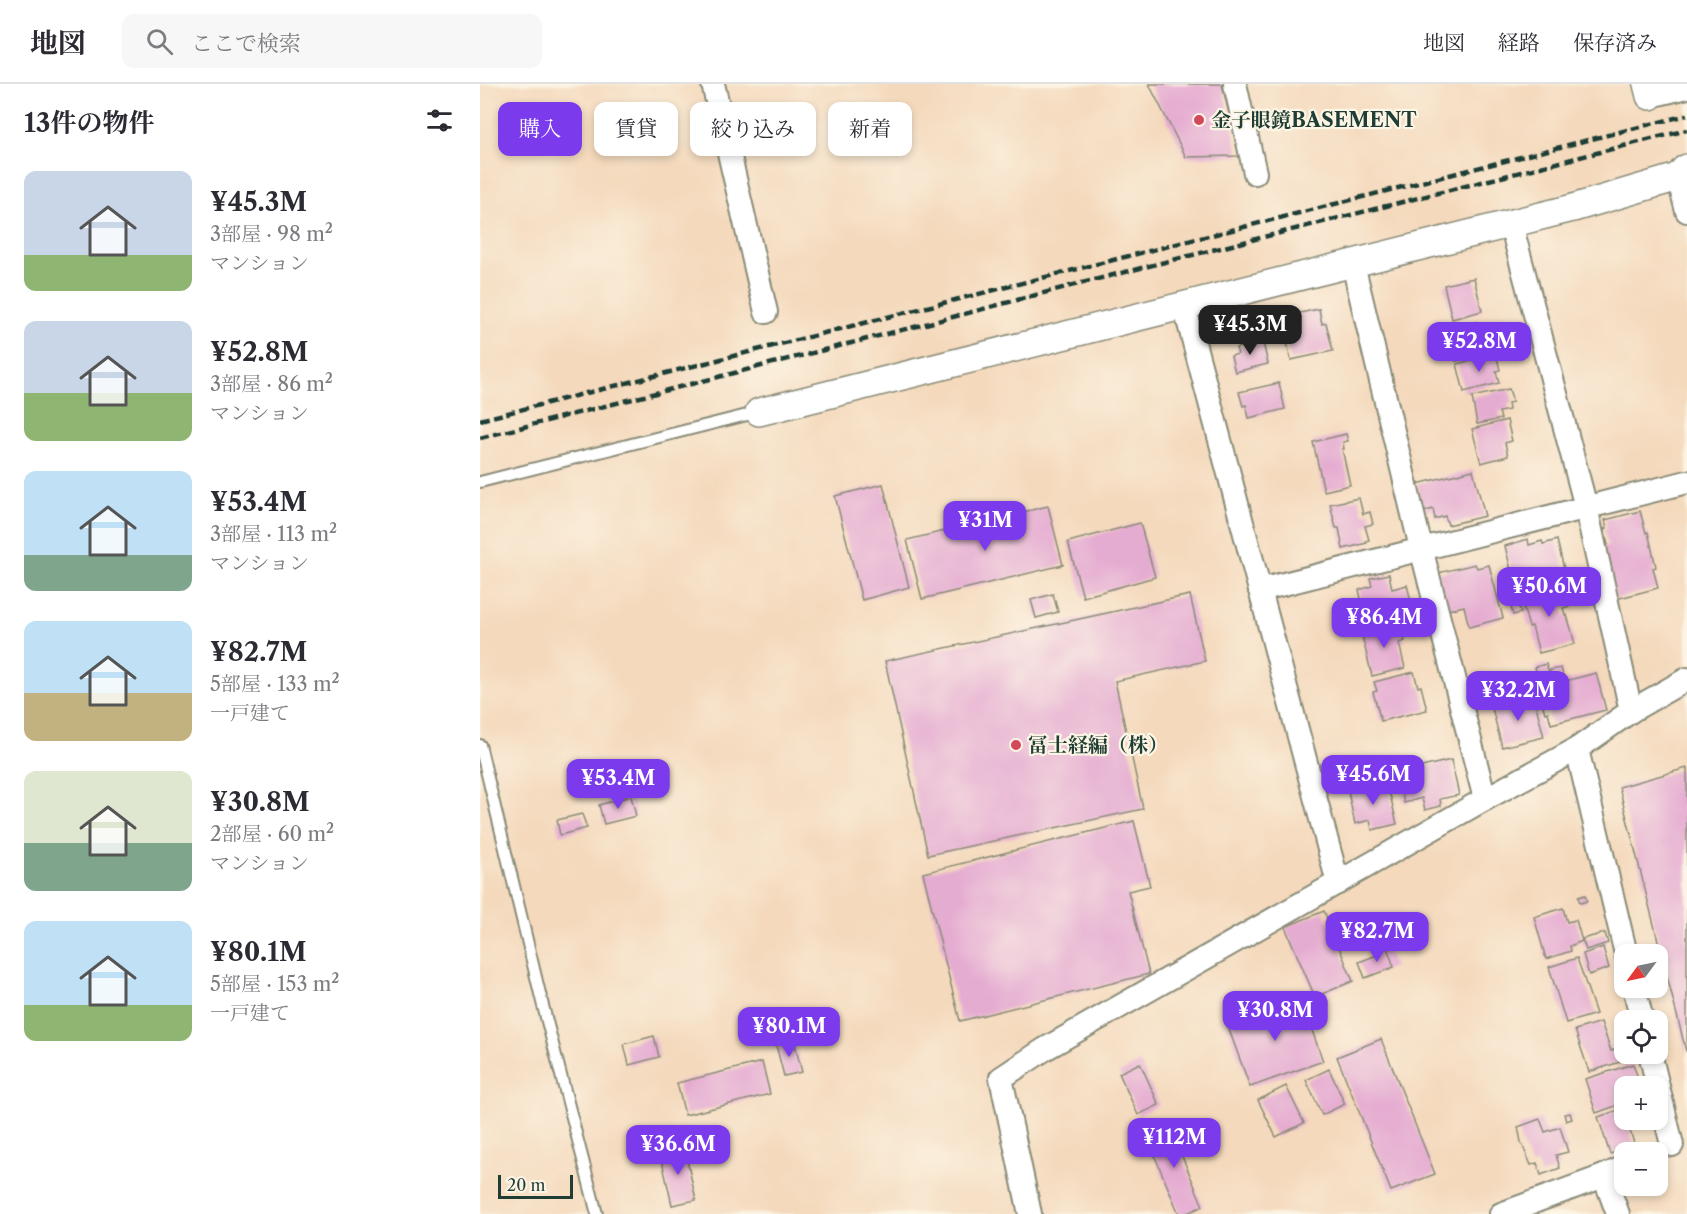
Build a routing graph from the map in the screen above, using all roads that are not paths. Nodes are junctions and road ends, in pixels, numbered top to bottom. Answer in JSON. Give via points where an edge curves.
{"nodes":[{"id":1,"x":713,"y":84,"type":"edge"},
{"id":2,"x":1235,"y":84,"type":"edge"},
{"id":3,"x":1687,"y":87,"type":"edge"},
{"id":4,"x":1648,"y":90,"type":"edge"},
{"id":5,"x":1255,"y":173,"type":"dead end"},
{"id":6,"x":1683,"y":173,"type":"edge"},
{"id":7,"x":1687,"y":211,"type":"edge"},
{"id":8,"x":1511,"y":224,"type":"junction"},
{"id":9,"x":1353,"y":264,"type":"junction"},
{"id":10,"x":1184,"y":305,"type":"junction"},
{"id":11,"x":766,"y":312,"type":"dead end"},
{"id":12,"x":759,"y":412,"type":"joint"},
{"id":13,"x":480,"y":482,"type":"edge"},
{"id":14,"x":1687,"y":482,"type":"edge"},
{"id":15,"x":1586,"y":507,"type":"junction"},
{"id":16,"x":1421,"y":548,"type":"junction"},
{"id":17,"x":1260,"y":590,"type":"junction"},
{"id":18,"x":1687,"y":679,"type":"edge"},
{"id":19,"x":1631,"y":711,"type":"junction"},
{"id":20,"x":480,"y":745,"type":"edge"},
{"id":21,"x":1577,"y":749,"type":"junction"},
{"id":22,"x":484,"y":777,"type":"edge"},
{"id":23,"x":1485,"y":800,"type":"junction"},
{"id":24,"x":1338,"y":883,"type":"junction"},
{"id":25,"x":1624,"y":944,"type":"edge"},
{"id":26,"x":1653,"y":1064,"type":"edge"},
{"id":27,"x":1672,"y":1146,"type":"edge"},
{"id":28,"x":1614,"y":1172,"type":"edge"},
{"id":29,"x":1617,"y":1196,"type":"edge"},
{"id":30,"x":597,"y":1214,"type":"edge"},
{"id":31,"x":1030,"y":1214,"type":"edge"},
{"id":32,"x":1501,"y":1214,"type":"edge"},
{"id":33,"x":1618,"y":1214,"type":"edge"}],
"edges":[{"from":1,"to":11,"type":"street"},
{"from":2,"to":5,"type":"street"},
{"from":3,"to":4,"type":"street"},
{"from":6,"to":7,"type":"street"},
{"from":6,"to":8,"type":"street"},
{"from":8,"to":9,"type":"street"},
{"from":8,"to":15,"type":"street"},
{"from":9,"to":10,"type":"street"},
{"from":9,"to":16,"type":"street"},
{"from":10,"to":12,"type":"street"},
{"from":10,"to":17,"type":"street"},
{"from":12,"to":13,"type":"lane"},
{"from":14,"to":15,"type":"street"},
{"from":15,"to":16,"type":"street"},
{"from":15,"to":19,"type":"street"},
{"from":16,"to":17,"type":"street"},
{"from":16,"to":23,"type":"street"},
{"from":17,"to":24,"type":"street"},
{"from":18,"to":19,"type":"street"},
{"from":19,"to":21,"type":"street"},
{"from":20,"to":22,"type":"lane"},
{"from":21,"to":23,"type":"street"},
{"from":21,"to":25,"type":"street"},
{"from":22,"to":30,"type":"lane"},
{"from":23,"to":24,"type":"street"},
{"from":24,"to":31,"type":"street","via":[[1045,1049],[1001,1078]]},
{"from":26,"to":27,"type":"street"},
{"from":28,"to":32,"type":"street"},
{"from":29,"to":33,"type":"street"}]}
